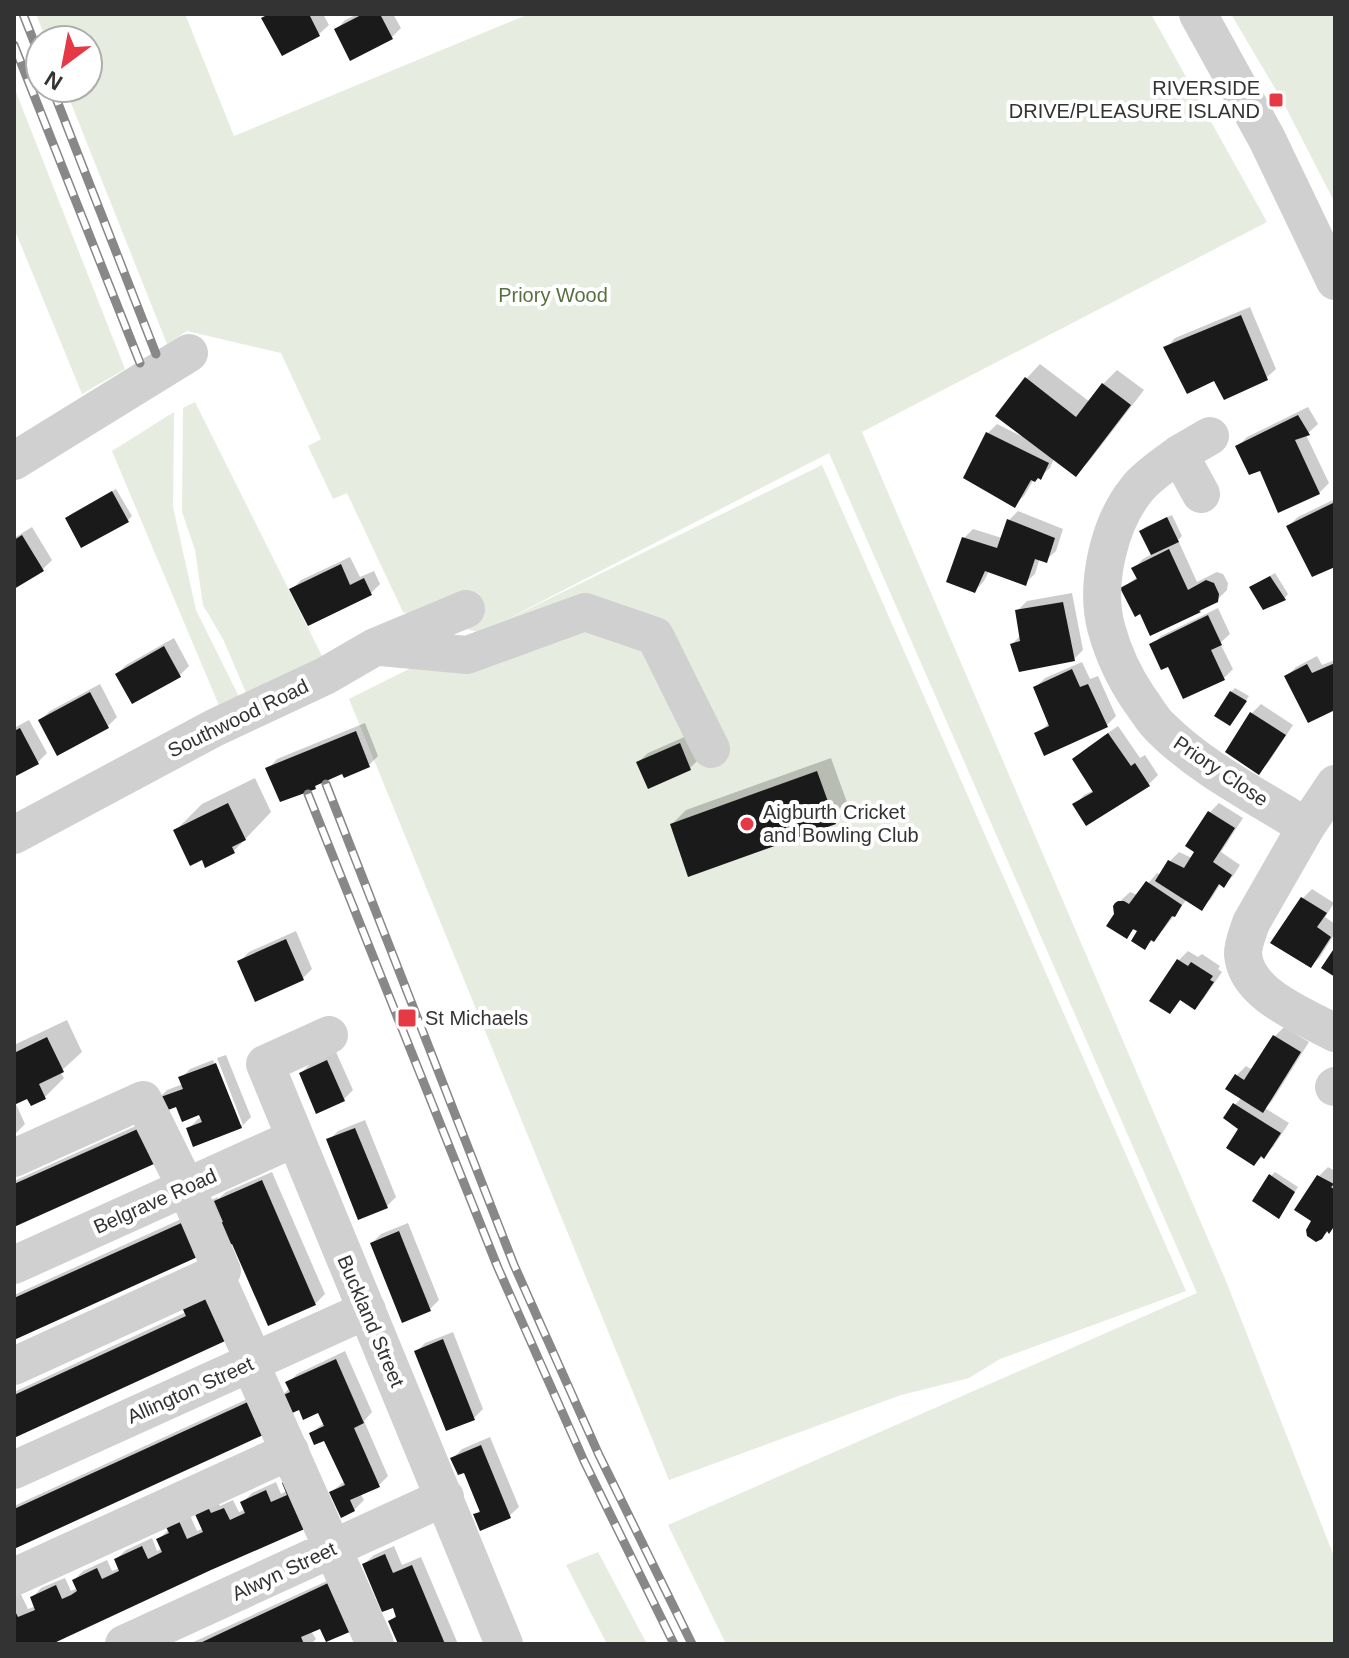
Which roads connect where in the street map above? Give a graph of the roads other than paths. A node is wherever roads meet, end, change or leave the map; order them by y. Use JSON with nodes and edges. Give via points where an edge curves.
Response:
{"nodes":[{"id":1,"x":1198,"y":14,"type":"edge"},
{"id":2,"x":1335,"y":281,"type":"edge"},
{"id":3,"x":189,"y":353,"type":"dead end"},
{"id":4,"x":14,"y":461,"type":"edge"},
{"id":5,"x":1201,"y":494,"type":"dead end"},
{"id":6,"x":466,"y":609,"type":"dead end"},
{"id":7,"x":375,"y":647,"type":"junction"},
{"id":8,"x":711,"y":749,"type":"dead end"},
{"id":9,"x":1335,"y":784,"type":"edge"},
{"id":10,"x":1306,"y":827,"type":"junction"},
{"id":11,"x":14,"y":835,"type":"edge"},
{"id":12,"x":1335,"y":1033,"type":"edge"},
{"id":13,"x":329,"y":1035,"type":"dead end"},
{"id":14,"x":295,"y":1138,"type":"junction"},
{"id":15,"x":14,"y":1158,"type":"edge"},
{"id":16,"x":186,"y":1187,"type":"junction"},
{"id":17,"x":14,"y":1265,"type":"edge"},
{"id":18,"x":215,"y":1275,"type":"junction"},
{"id":19,"x":367,"y":1310,"type":"junction"},
{"id":20,"x":252,"y":1362,"type":"junction"},
{"id":21,"x":14,"y":1366,"type":"edge"},
{"id":22,"x":290,"y":1451,"type":"junction"},
{"id":23,"x":14,"y":1470,"type":"edge"},
{"id":24,"x":445,"y":1497,"type":"junction"},
{"id":25,"x":334,"y":1548,"type":"junction"},
{"id":26,"x":14,"y":1577,"type":"edge"},
{"id":27,"x":124,"y":1644,"type":"edge"},
{"id":28,"x":375,"y":1644,"type":"edge"},
{"id":29,"x":504,"y":1644,"type":"edge"}],
"edges":[{"from":1,"to":2,"type":"street","via":[[1267,139]]},
{"from":3,"to":4,"type":"street"},
{"from":5,"to":10,"type":"street","name":"Priory Close","via":[[1194,445],[1137,488],[1111,536],[1102,595],[1105,624],[1117,660],[1157,725],[1189,754]]},
{"from":6,"to":7,"type":"street","name":"Southwood Road"},
{"from":7,"to":8,"type":"street","via":[[467,655],[585,612],[655,636]]},
{"from":7,"to":11,"type":"street","name":"Southwood Road"},
{"from":9,"to":10,"type":"street"},
{"from":10,"to":12,"type":"street","via":[[1251,923],[1243,954],[1248,970],[1269,997]]},
{"from":13,"to":14,"type":"street","name":"Buckland Street","via":[[265,1064]]},
{"from":14,"to":16,"type":"street","name":"Belgrave Road"},
{"from":14,"to":19,"type":"street","name":"Buckland Street"},
{"from":15,"to":16,"type":"street","via":[[143,1100]]},
{"from":16,"to":17,"type":"street","name":"Belgrave Road"},
{"from":16,"to":18,"type":"street","via":[[222,1271]]},
{"from":18,"to":20,"type":"street"},
{"from":18,"to":21,"type":"street"},
{"from":19,"to":20,"type":"street","name":"Allington Street"},
{"from":19,"to":24,"type":"street","name":"Buckland Street"},
{"from":20,"to":22,"type":"street"},
{"from":20,"to":23,"type":"street","name":"Allington Street"},
{"from":22,"to":25,"type":"street"},
{"from":22,"to":26,"type":"street"},
{"from":24,"to":25,"type":"street","name":"Alwyn Street"},
{"from":24,"to":29,"type":"street","name":"Buckland Street"},
{"from":25,"to":27,"type":"street","name":"Alwyn Street"},
{"from":25,"to":28,"type":"street"}]}
